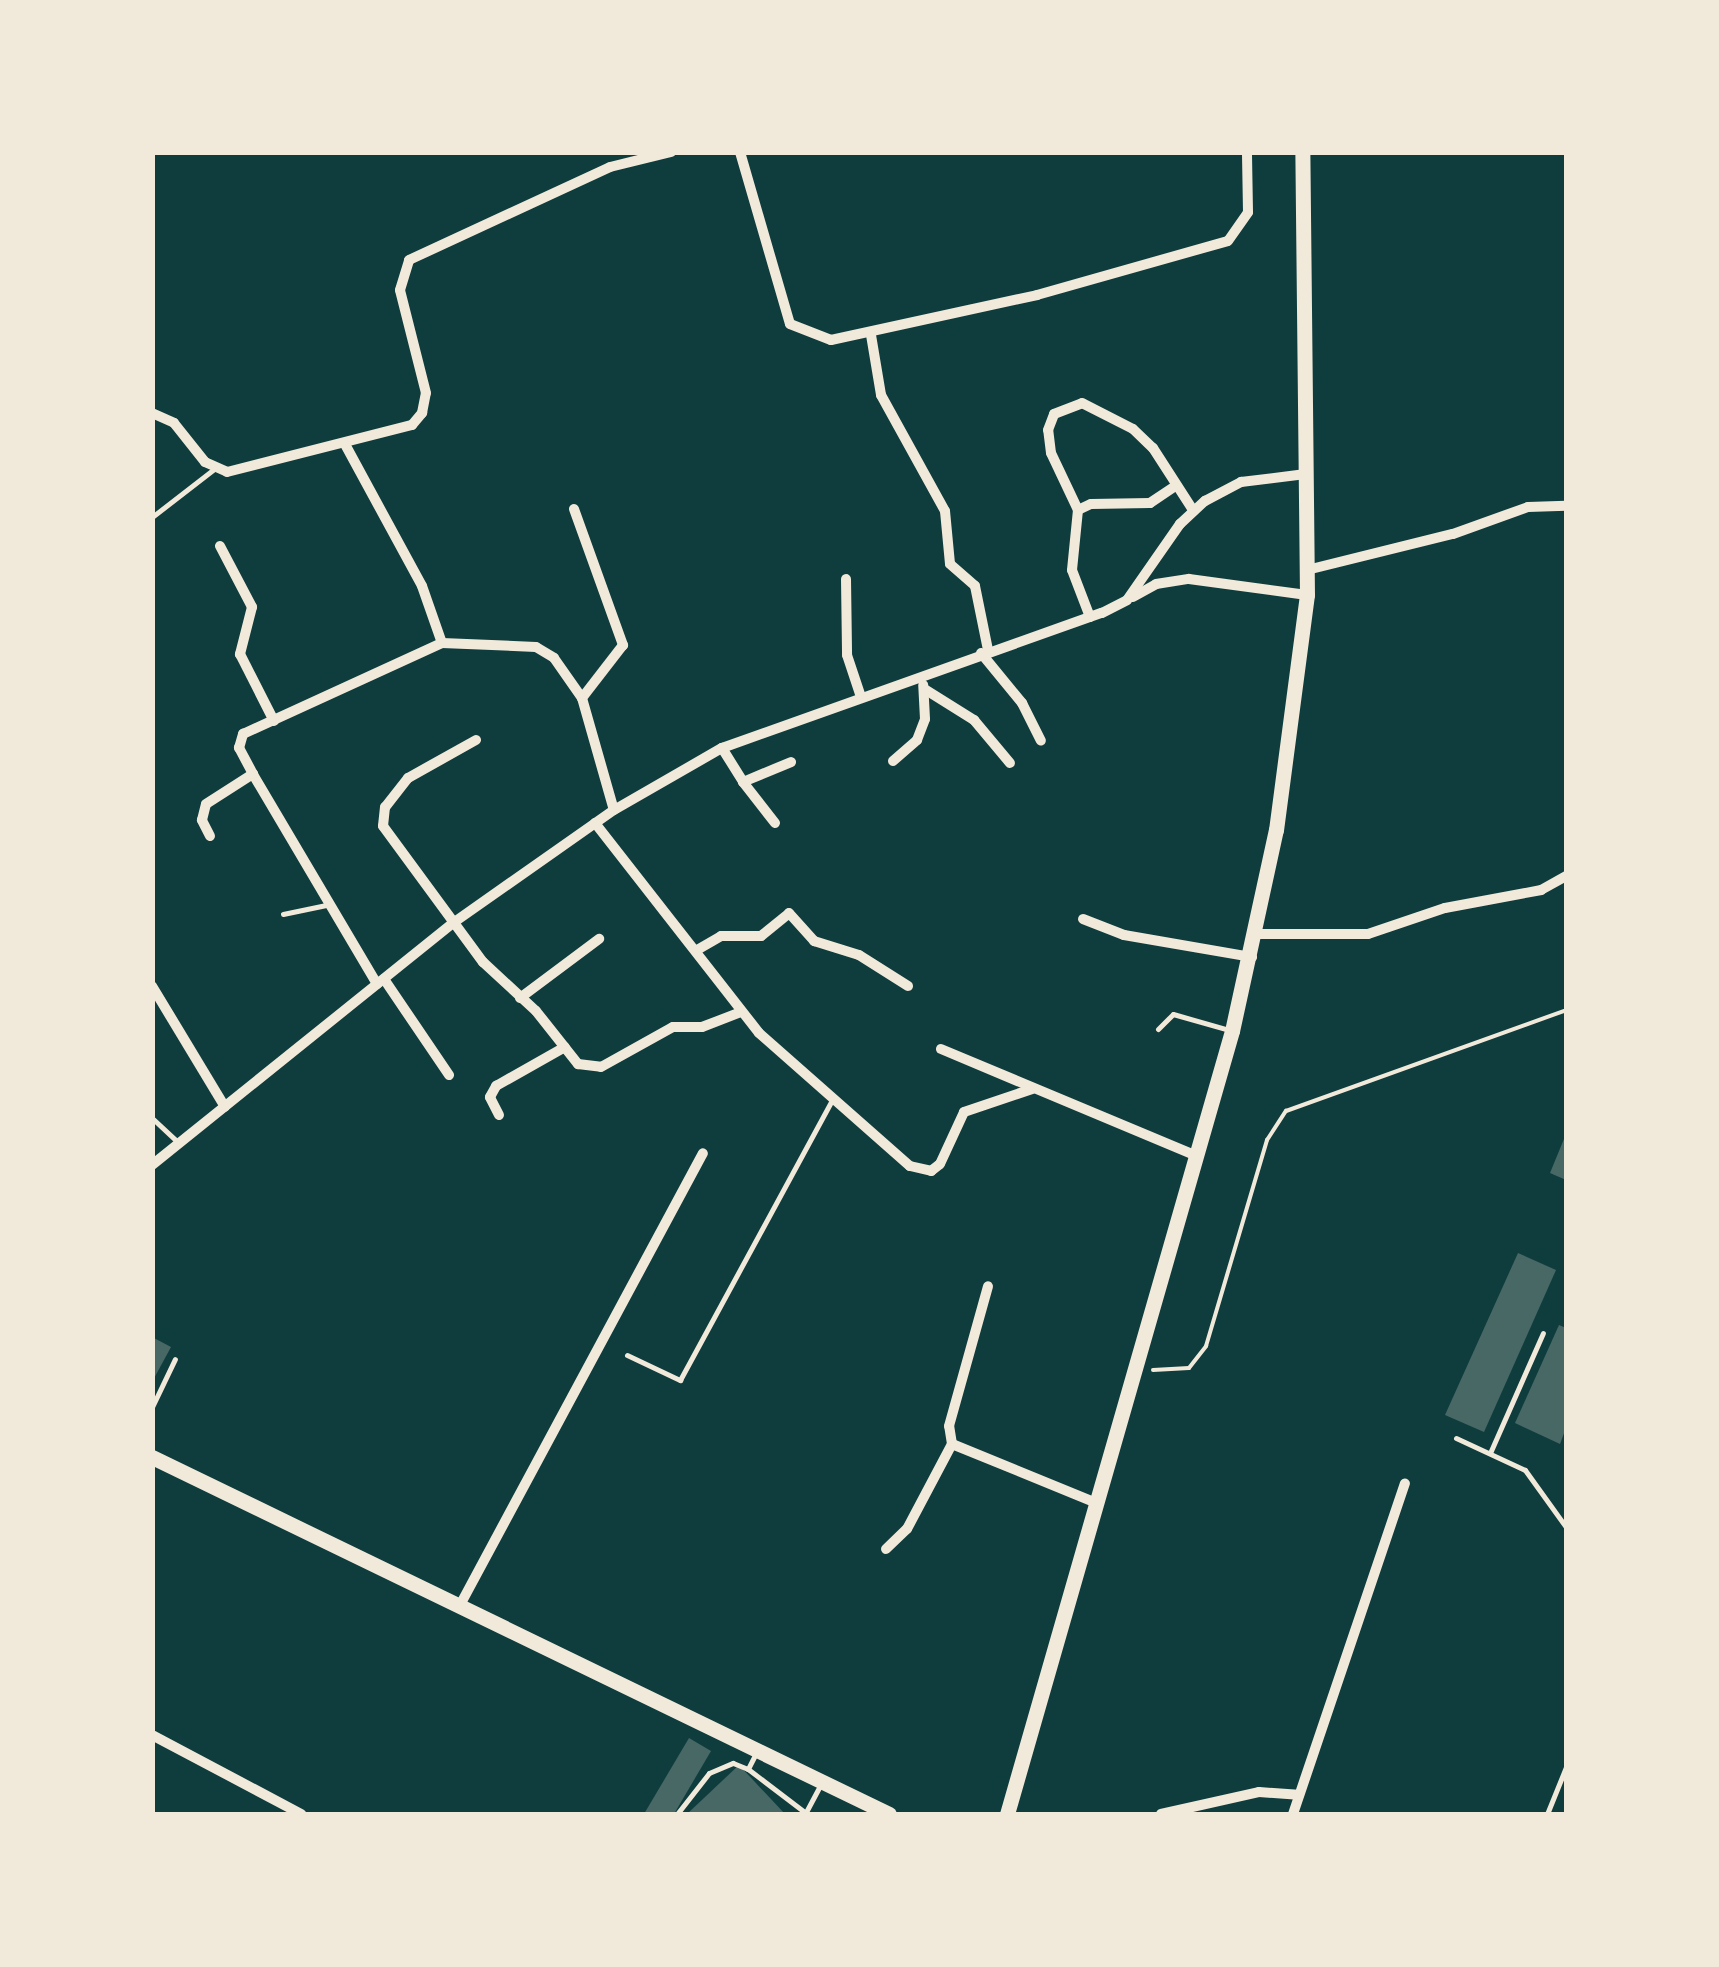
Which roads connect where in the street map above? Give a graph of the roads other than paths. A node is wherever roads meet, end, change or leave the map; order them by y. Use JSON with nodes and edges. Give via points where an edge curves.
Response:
{"nodes":[{"id":1,"x":672,"y":152,"type":"edge"},
{"id":2,"x":740,"y":152,"type":"edge"},
{"id":3,"x":1247,"y":152,"type":"edge"},
{"id":4,"x":1302,"y":152,"type":"edge"},
{"id":5,"x":871,"y":336,"type":"junction"},
{"id":6,"x":152,"y":413,"type":"edge"},
{"id":7,"x":348,"y":448,"type":"junction"},
{"id":8,"x":214,"y":470,"type":"junction"},
{"id":9,"x":1306,"y":474,"type":"junction"},
{"id":10,"x":1174,"y":487,"type":"junction"},
{"id":11,"x":1566,"y":506,"type":"edge"},
{"id":12,"x":574,"y":510,"type":"dead end"},
{"id":13,"x":1078,"y":510,"type":"junction"},
{"id":14,"x":1193,"y":510,"type":"junction"},
{"id":15,"x":152,"y":517,"type":"edge"},
{"id":16,"x":220,"y":546,"type":"dead end"},
{"id":17,"x":1307,"y":570,"type":"junction"},
{"id":18,"x":846,"y":579,"type":"dead end"},
{"id":19,"x":1307,"y":594,"type":"junction"},
{"id":20,"x":1127,"y":600,"type":"junction"},
{"id":21,"x":1090,"y":618,"type":"junction"},
{"id":22,"x":442,"y":644,"type":"junction"},
{"id":23,"x":985,"y":652,"type":"junction"},
{"id":24,"x":918,"y":676,"type":"junction"},
{"id":25,"x":926,"y":690,"type":"junction"},
{"id":26,"x":860,"y":694,"type":"junction"},
{"id":27,"x":582,"y":698,"type":"junction"},
{"id":28,"x":274,"y":721,"type":"junction"},
{"id":29,"x":476,"y":740,"type":"dead end"},
{"id":30,"x":1042,"y":741,"type":"dead end"},
{"id":31,"x":722,"y":748,"type":"junction"},
{"id":32,"x":791,"y":762,"type":"dead end"},
{"id":33,"x":893,"y":762,"type":"dead end"},
{"id":34,"x":1010,"y":763,"type":"dead end"},
{"id":35,"x":253,"y":774,"type":"junction"},
{"id":36,"x":743,"y":782,"type":"junction"},
{"id":37,"x":614,"y":810,"type":"junction"},
{"id":38,"x":775,"y":822,"type":"dead end"},
{"id":39,"x":595,"y":823,"type":"junction"},
{"id":40,"x":210,"y":836,"type":"dead end"},
{"id":41,"x":1566,"y":876,"type":"edge"},
{"id":42,"x":334,"y":902,"type":"junction"},
{"id":43,"x":284,"y":914,"type":"dead end"},
{"id":44,"x":1083,"y":919,"type":"dead end"},
{"id":45,"x":453,"y":923,"type":"junction"},
{"id":46,"x":1257,"y":934,"type":"junction"},
{"id":47,"x":599,"y":939,"type":"dead end"},
{"id":48,"x":697,"y":950,"type":"junction"},
{"id":49,"x":1252,"y":957,"type":"junction"},
{"id":50,"x":380,"y":982,"type":"junction"},
{"id":51,"x":152,"y":986,"type":"edge"},
{"id":52,"x":908,"y":986,"type":"dead end"},
{"id":53,"x":520,"y":998,"type":"junction"},
{"id":54,"x":741,"y":1012,"type":"junction"},
{"id":55,"x":1158,"y":1029,"type":"dead end"},
{"id":56,"x":1232,"y":1031,"type":"junction"},
{"id":57,"x":565,"y":1047,"type":"junction"},
{"id":58,"x":941,"y":1049,"type":"dead end"},
{"id":59,"x":449,"y":1074,"type":"dead end"},
{"id":60,"x":1032,"y":1089,"type":"junction"},
{"id":61,"x":831,"y":1102,"type":"junction"},
{"id":62,"x":225,"y":1107,"type":"junction"},
{"id":63,"x":500,"y":1114,"type":"dead end"},
{"id":64,"x":152,"y":1118,"type":"edge"},
{"id":65,"x":180,"y":1144,"type":"junction"},
{"id":66,"x":704,"y":1153,"type":"dead end"},
{"id":67,"x":1197,"y":1156,"type":"junction"},
{"id":68,"x":152,"y":1165,"type":"edge"},
{"id":69,"x":988,"y":1286,"type":"dead end"},
{"id":70,"x":1543,"y":1333,"type":"dead end"},
{"id":71,"x":627,"y":1355,"type":"dead end"},
{"id":72,"x":175,"y":1360,"type":"dead end"},
{"id":73,"x":152,"y":1407,"type":"edge"},
{"id":74,"x":1456,"y":1438,"type":"dead end"},
{"id":75,"x":952,"y":1444,"type":"junction"},
{"id":76,"x":1490,"y":1453,"type":"junction"},
{"id":77,"x":152,"y":1457,"type":"edge"},
{"id":78,"x":1405,"y":1483,"type":"dead end"},
{"id":79,"x":1094,"y":1502,"type":"junction"},
{"id":80,"x":1566,"y":1527,"type":"edge"},
{"id":81,"x":886,"y":1548,"type":"dead end"},
{"id":82,"x":459,"y":1608,"type":"junction"},
{"id":83,"x":152,"y":1735,"type":"edge"},
{"id":84,"x":757,"y":1750,"type":"junction"},
{"id":85,"x":1566,"y":1767,"type":"edge"},
{"id":86,"x":748,"y":1769,"type":"junction"},
{"id":87,"x":820,"y":1784,"type":"junction"},
{"id":88,"x":840,"y":1794,"type":"junction"},
{"id":89,"x":1298,"y":1795,"type":"junction"},
{"id":90,"x":1009,"y":1806,"type":"edge"},
{"id":91,"x":301,"y":1814,"type":"edge"},
{"id":92,"x":677,"y":1814,"type":"edge"},
{"id":93,"x":805,"y":1814,"type":"edge"},
{"id":94,"x":865,"y":1814,"type":"edge"},
{"id":95,"x":890,"y":1814,"type":"edge"},
{"id":96,"x":995,"y":1814,"type":"edge"},
{"id":97,"x":1162,"y":1814,"type":"edge"},
{"id":98,"x":1293,"y":1814,"type":"edge"},
{"id":99,"x":1547,"y":1814,"type":"edge"}],
"edges":[{"from":1,"to":7,"type":"street","via":[[610,168],[409,260],[400,290],[426,392],[422,413],[398,431]]},
{"from":2,"to":5,"type":"street","via":[[790,324],[815,338]]},
{"from":3,"to":5,"type":"street","via":[[1248,212],[1228,241]]},
{"from":4,"to":9,"type":"main road"},
{"from":5,"to":23,"type":"street","via":[[881,395],[945,510],[950,564],[975,586]]},
{"from":6,"to":8,"type":"street","via":[[174,423]]},
{"from":7,"to":8,"type":"street","via":[[246,470]]},
{"from":7,"to":22,"type":"street","via":[[422,586]]},
{"from":8,"to":15,"type":"lane"},
{"from":9,"to":14,"type":"street","via":[[1241,482]]},
{"from":9,"to":17,"type":"main road"},
{"from":10,"to":13,"type":"street","via":[[1150,503]]},
{"from":10,"to":13,"type":"street","via":[[1153,448],[1133,429],[1082,403],[1064,406],[1048,430],[1050,453]]},
{"from":10,"to":14,"type":"street"},
{"from":11,"to":17,"type":"street","via":[[1528,507],[1453,534]]},
{"from":12,"to":27,"type":"street","via":[[623,645]]},
{"from":13,"to":21,"type":"street","via":[[1072,570]]},
{"from":14,"to":20,"type":"street"},
{"from":16,"to":28,"type":"street","via":[[252,607],[254,616],[238,643]]},
{"from":17,"to":19,"type":"main road"},
{"from":18,"to":26,"type":"street","via":[[847,656]]},
{"from":19,"to":20,"type":"street","via":[[1189,579],[1156,584]]},
{"from":19,"to":46,"type":"main road","via":[[1296,704]]},
{"from":20,"to":21,"type":"street"},
{"from":21,"to":23,"type":"street"},
{"from":22,"to":27,"type":"street","via":[[546,651]]},
{"from":22,"to":28,"type":"street"},
{"from":23,"to":24,"type":"street"},
{"from":23,"to":30,"type":"street"},
{"from":24,"to":25,"type":"street"},
{"from":24,"to":26,"type":"street"},
{"from":25,"to":33,"type":"street","via":[[917,740]]},
{"from":25,"to":34,"type":"street","via":[[974,720]]},
{"from":26,"to":31,"type":"street"},
{"from":27,"to":37,"type":"street"},
{"from":28,"to":35,"type":"street","via":[[240,737]]},
{"from":29,"to":45,"type":"street","via":[[408,778],[381,816]]},
{"from":31,"to":36,"type":"street"},
{"from":31,"to":37,"type":"street"},
{"from":32,"to":36,"type":"street"},
{"from":35,"to":40,"type":"street","via":[[206,804],[202,820]]},
{"from":35,"to":42,"type":"street"},
{"from":36,"to":38,"type":"street"},
{"from":37,"to":39,"type":"street"},
{"from":39,"to":45,"type":"street"},
{"from":39,"to":48,"type":"street"},
{"from":41,"to":46,"type":"street","via":[[1541,890],[1445,908],[1368,934]]},
{"from":42,"to":43,"type":"lane"},
{"from":42,"to":50,"type":"street"},
{"from":44,"to":49,"type":"street","via":[[1124,935]]},
{"from":45,"to":50,"type":"street"},
{"from":45,"to":53,"type":"street"},
{"from":46,"to":49,"type":"main road"},
{"from":47,"to":53,"type":"street"},
{"from":48,"to":52,"type":"street","via":[[721,936],[761,936],[789,913],[814,941],[859,955]]},
{"from":48,"to":54,"type":"street"},
{"from":49,"to":56,"type":"main road"},
{"from":50,"to":59,"type":"street"},
{"from":50,"to":62,"type":"street"},
{"from":51,"to":62,"type":"street"},
{"from":53,"to":57,"type":"street"},
{"from":54,"to":57,"type":"street","via":[[702,1027],[673,1027],[600,1067],[584,1068]]},
{"from":54,"to":61,"type":"street"},
{"from":55,"to":56,"type":"lane","via":[[1172,1014]]},
{"from":56,"to":67,"type":"main road"},
{"from":57,"to":63,"type":"street","via":[[496,1086],[490,1097]]},
{"from":58,"to":60,"type":"street"},
{"from":60,"to":61,"type":"street","via":[[964,1112],[931,1171],[910,1166]]},
{"from":60,"to":67,"type":"street"},
{"from":61,"to":71,"type":"lane","via":[[680,1380]]},
{"from":62,"to":65,"type":"street"},
{"from":64,"to":65,"type":"lane"},
{"from":65,"to":68,"type":"street"},
{"from":66,"to":82,"type":"street"},
{"from":67,"to":79,"type":"main road"},
{"from":69,"to":75,"type":"street","via":[[948,1426]]},
{"from":70,"to":76,"type":"lane"},
{"from":72,"to":73,"type":"lane"},
{"from":74,"to":76,"type":"lane"},
{"from":75,"to":79,"type":"street"},
{"from":75,"to":81,"type":"street","via":[[908,1529]]},
{"from":76,"to":80,"type":"lane","via":[[1525,1470]]},
{"from":77,"to":82,"type":"main road"},
{"from":78,"to":89,"type":"street"},
{"from":79,"to":90,"type":"main road"},
{"from":82,"to":84,"type":"main road"},
{"from":83,"to":91,"type":"street"},
{"from":84,"to":86,"type":"lane"},
{"from":84,"to":87,"type":"main road"},
{"from":85,"to":99,"type":"lane"},
{"from":86,"to":92,"type":"lane","via":[[733,1763],[709,1774]]},
{"from":86,"to":93,"type":"lane"},
{"from":87,"to":88,"type":"main road"},
{"from":87,"to":93,"type":"lane"},
{"from":88,"to":94,"type":"main road"},
{"from":88,"to":95,"type":"main road"},
{"from":89,"to":97,"type":"street","via":[[1259,1792]]},
{"from":89,"to":98,"type":"street"},
{"from":90,"to":96,"type":"main road"}]}
